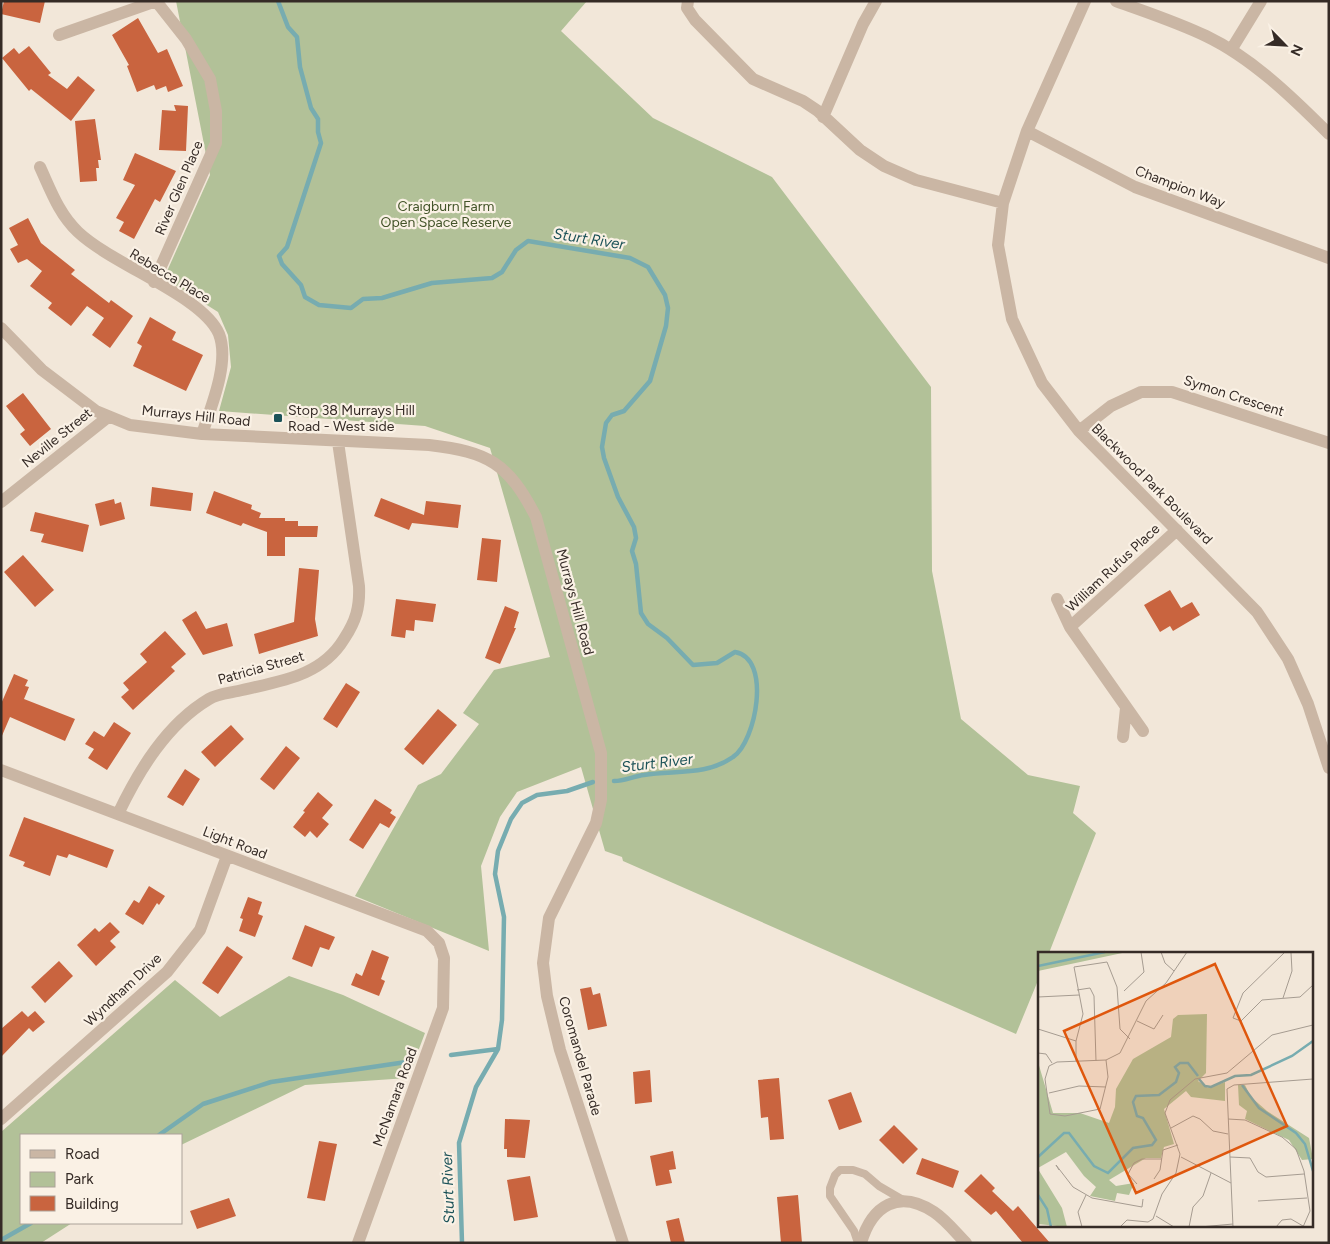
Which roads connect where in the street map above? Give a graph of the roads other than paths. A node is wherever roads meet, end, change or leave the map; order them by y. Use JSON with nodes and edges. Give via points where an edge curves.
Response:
{"nodes":[{"id":1,"x":156,"y":1,"type":"edge"},
{"id":2,"x":688,"y":1,"type":"edge"},
{"id":3,"x":876,"y":1,"type":"edge"},
{"id":4,"x":1085,"y":1,"type":"edge"},
{"id":5,"x":1116,"y":1,"type":"edge"},
{"id":6,"x":1262,"y":1,"type":"edge"},
{"id":7,"x":60,"y":36,"type":"dead end"},
{"id":8,"x":1231,"y":50,"type":"junction"},
{"id":9,"x":823,"y":117,"type":"junction"},
{"id":10,"x":1027,"y":131,"type":"junction"},
{"id":11,"x":1329,"y":134,"type":"edge"},
{"id":12,"x":40,"y":167,"type":"dead end"},
{"id":13,"x":1003,"y":203,"type":"junction"},
{"id":14,"x":1329,"y":258,"type":"edge"},
{"id":15,"x":154,"y":282,"type":"junction"},
{"id":16,"x":1,"y":328,"type":"edge"},
{"id":17,"x":108,"y":416,"type":"junction"},
{"id":18,"x":1079,"y":431,"type":"junction"},
{"id":19,"x":202,"y":434,"type":"junction"},
{"id":20,"x":338,"y":442,"type":"junction"},
{"id":21,"x":1329,"y":443,"type":"edge"},
{"id":22,"x":1,"y":502,"type":"edge"},
{"id":23,"x":1177,"y":530,"type":"junction"},
{"id":24,"x":1056,"y":599,"type":"dead end"},
{"id":25,"x":1070,"y":628,"type":"junction"},
{"id":26,"x":1126,"y":708,"type":"junction"},
{"id":27,"x":1143,"y":731,"type":"dead end"},
{"id":28,"x":1123,"y":737,"type":"dead end"},
{"id":29,"x":1329,"y":768,"type":"edge"},
{"id":30,"x":1,"y":770,"type":"edge"},
{"id":31,"x":601,"y":793,"type":"joint"},
{"id":32,"x":118,"y":814,"type":"junction"},
{"id":33,"x":227,"y":856,"type":"junction"},
{"id":34,"x":444,"y":958,"type":"joint"},
{"id":35,"x":1,"y":1119,"type":"edge"},
{"id":36,"x":903,"y":1200,"type":"junction"},
{"id":37,"x":358,"y":1243,"type":"edge"},
{"id":38,"x":623,"y":1243,"type":"edge"},
{"id":39,"x":859,"y":1243,"type":"edge"},
{"id":40,"x":966,"y":1243,"type":"edge"}],
"edges":[{"from":1,"to":7,"type":"street"},
{"from":1,"to":15,"type":"street","name":"River Glen Place","via":[[186,39],[210,79],[216,111],[216,143]]},
{"from":2,"to":9,"type":"street","via":[[687,8],[695,20],[754,79],[803,101]]},
{"from":3,"to":9,"type":"street"},
{"from":4,"to":10,"type":"street","name":"Blackwood Park Boulevard"},
{"from":5,"to":8,"type":"street","via":[[1188,28]]},
{"from":6,"to":8,"type":"street"},
{"from":8,"to":11,"type":"street"},
{"from":9,"to":13,"type":"street","via":[[860,150],[900,174]]},
{"from":10,"to":13,"type":"street","name":"Blackwood Park Boulevard"},
{"from":10,"to":14,"type":"street","name":"Champion Way","via":[[1135,187]]},
{"from":12,"to":15,"type":"street","name":"Rebecca Place","via":[[61,213],[79,233],[111,258]]},
{"from":13,"to":18,"type":"street","name":"Blackwood Park Boulevard","via":[[998,245],[1012,320],[1042,383]]},
{"from":15,"to":19,"type":"street","name":"Rebecca Place","via":[[209,317],[219,335],[220,376]]},
{"from":16,"to":17,"type":"street","name":"Murrays Hill Road","via":[[42,370],[96,411]]},
{"from":17,"to":19,"type":"street","name":"Murrays Hill Road","via":[[130,425]]},
{"from":17,"to":22,"type":"street","name":"Neville Street"},
{"from":18,"to":21,"type":"street","name":"Symon Crescent","via":[[1111,406],[1142,392],[1172,392]]},
{"from":18,"to":23,"type":"street","name":"Blackwood Park Boulevard"},
{"from":19,"to":20,"type":"street","name":"Murrays Hill Road"},
{"from":20,"to":31,"type":"street","name":"Murrays Hill Road","via":[[460,448],[487,458],[520,488],[536,517],[601,757]]},
{"from":20,"to":32,"type":"street","name":"Patricia Street","via":[[359,586],[360,603],[354,624],[329,660],[311,670],[211,698],[186,716],[163,738]]},
{"from":23,"to":25,"type":"street","name":"William Rufus Place"},
{"from":23,"to":29,"type":"street","name":"Blackwood Park Boulevard","via":[[1257,612],[1288,659],[1308,704]]},
{"from":24,"to":25,"type":"street","name":"William Rufus Place"},
{"from":25,"to":26,"type":"street","name":"William Rufus Place"},
{"from":26,"to":27,"type":"street","name":"William Rufus Place"},
{"from":26,"to":28,"type":"street"},
{"from":30,"to":32,"type":"street","name":"Light Road"},
{"from":31,"to":38,"type":"street","name":"Coromandel Parade","via":[[596,823],[549,918],[543,964],[560,1050]]},
{"from":32,"to":33,"type":"street","name":"Light Road"},
{"from":33,"to":34,"type":"street","name":"Light Road","via":[[427,931],[439,943]]},
{"from":33,"to":35,"type":"street","name":"Wyndham Drive","via":[[200,930],[167,972]]},
{"from":34,"to":37,"type":"street","name":"McNamara Road","via":[[443,1008]]},
{"from":36,"to":39,"type":"street","via":[[874,1212]]},
{"from":36,"to":39,"type":"lane","via":[[865,1174],[840,1170],[835,1175],[830,1196]]},
{"from":36,"to":40,"type":"street","via":[[934,1212]]}]}
